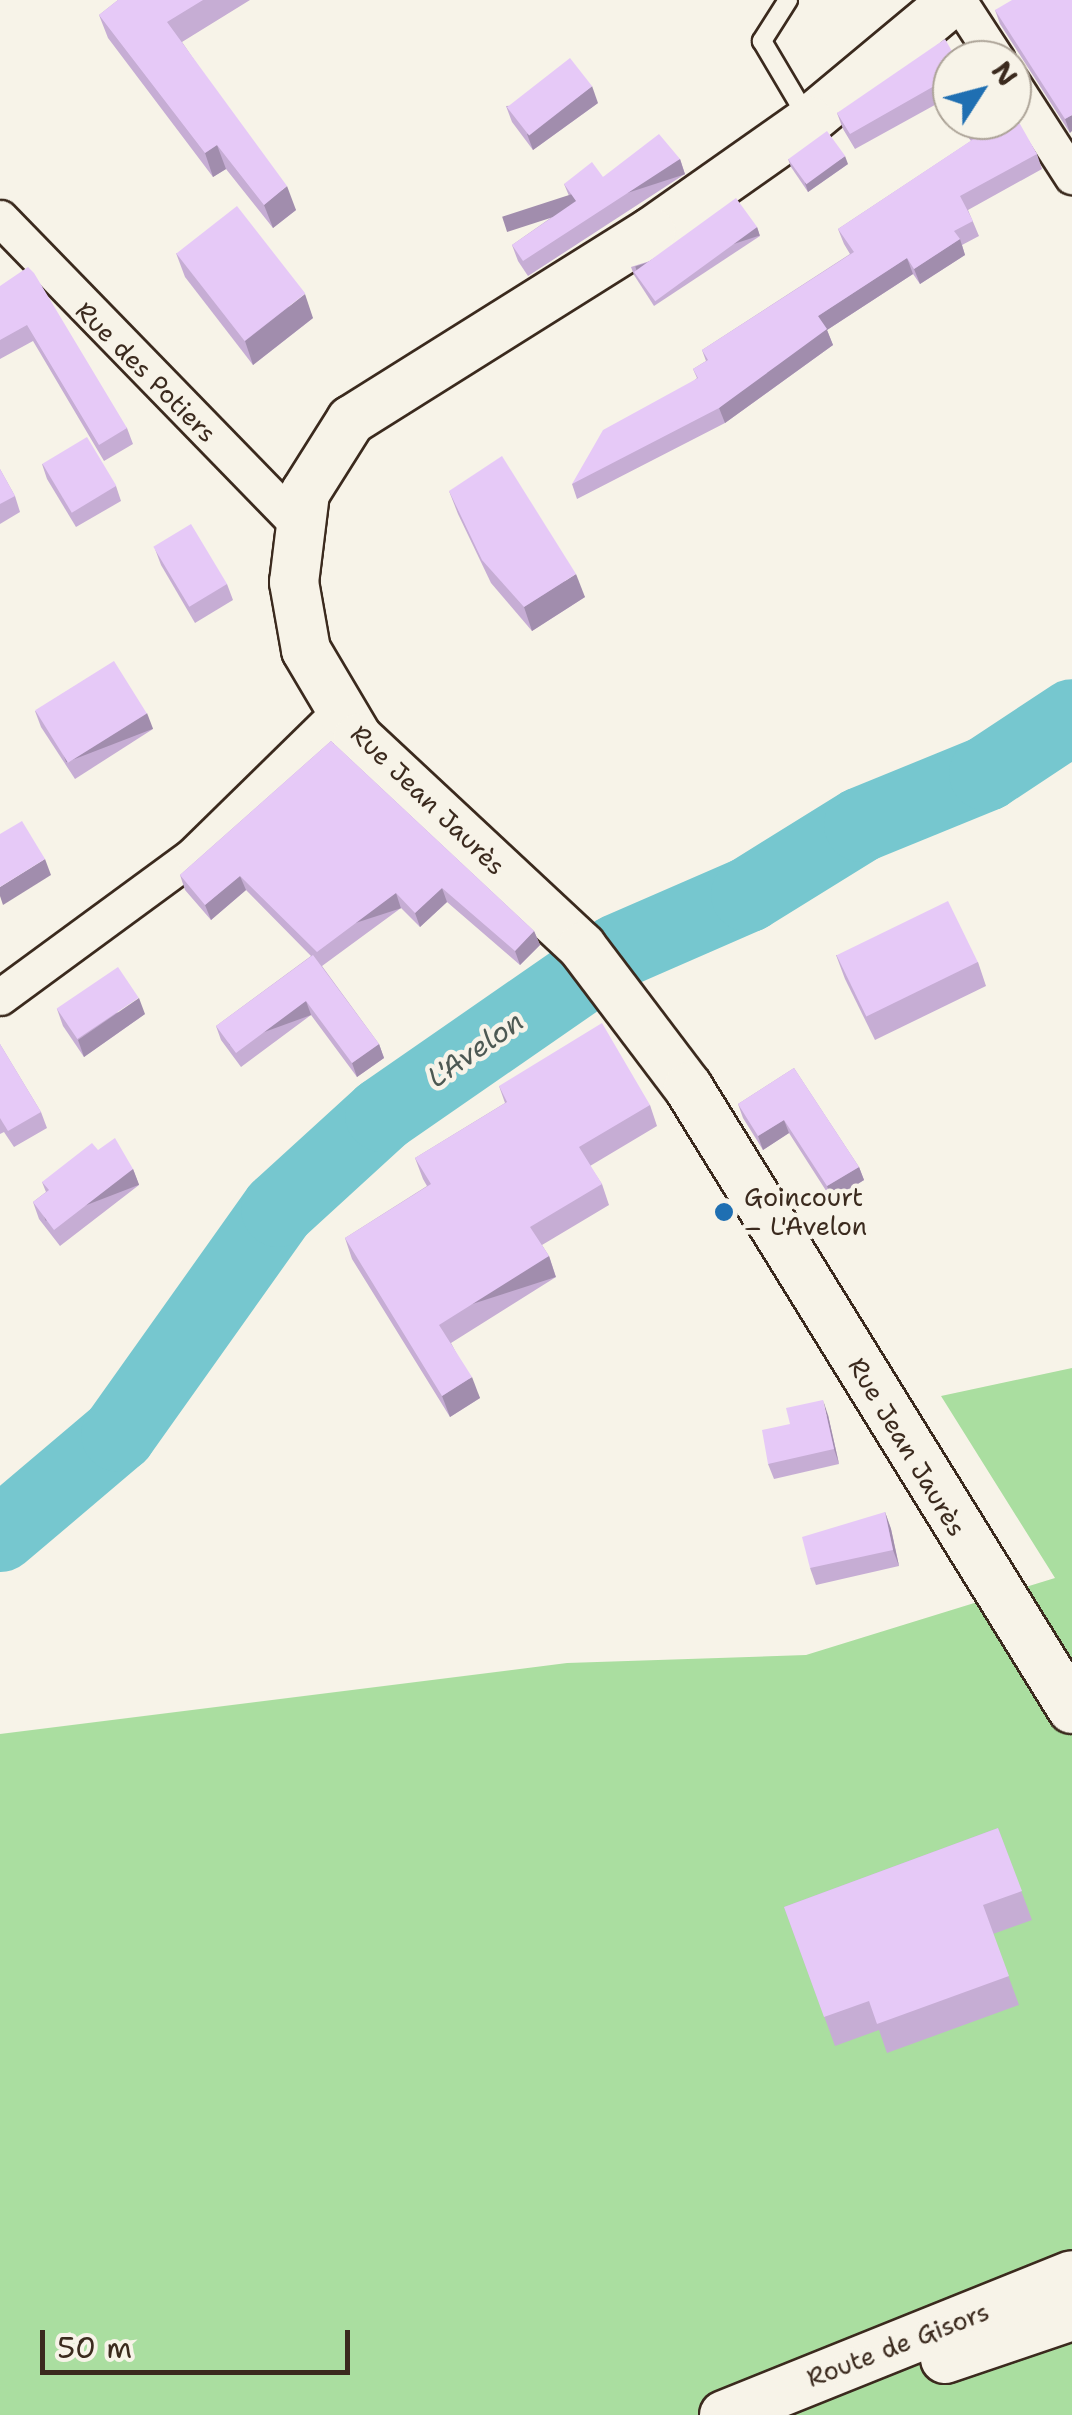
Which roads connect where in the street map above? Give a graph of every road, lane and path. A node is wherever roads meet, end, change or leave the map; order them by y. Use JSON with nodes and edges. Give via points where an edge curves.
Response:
{"nodes":[{"id":1,"x":788,"y":0,"type":"edge"},
{"id":2,"x":956,"y":0,"type":"edge"},
{"id":3,"x":983,"y":40,"type":"edge"},
{"id":4,"x":1032,"y":114,"type":"edge"},
{"id":5,"x":809,"y":121,"type":"junction"},
{"id":6,"x":1072,"y":176,"type":"edge"},
{"id":7,"x":0,"y":218,"type":"edge"},
{"id":8,"x":296,"y":522,"type":"junction"},
{"id":9,"x":338,"y":712,"type":"junction"},
{"id":10,"x":0,"y":997,"type":"edge"},
{"id":11,"x":1072,"y":1709,"type":"edge"},
{"id":12,"x":1072,"y":2275,"type":"edge"},
{"id":13,"x":1072,"y":2316,"type":"edge"},
{"id":14,"x":724,"y":2415,"type":"edge"},
{"id":15,"x":781,"y":2415,"type":"edge"}],
"edges":[{"from":1,"to":5,"type":"lane","via":[[762,40]]},
{"from":2,"to":3,"type":"street"},
{"from":2,"to":5,"type":"street","name":"Rue Jean Jaurès"},
{"from":4,"to":6,"type":"street"},
{"from":5,"to":8,"type":"street","name":"Rue Jean Jaurès","via":[[558,294],[351,420],[321,456]]},
{"from":7,"to":8,"type":"street","name":"Rue des Potiers"},
{"from":8,"to":9,"type":"street","name":"Rue Jean Jaurès","via":[[298,619]]},
{"from":9,"to":10,"type":"street","via":[[193,855]]},
{"from":9,"to":11,"type":"street","name":"Rue Jean Jaurès","via":[[382,764],[614,983],[723,1142]]},
{"from":12,"to":14,"type":"street","name":"Route de Gisors"},
{"from":13,"to":15,"type":"street","name":"Route de Gisors"}]}
